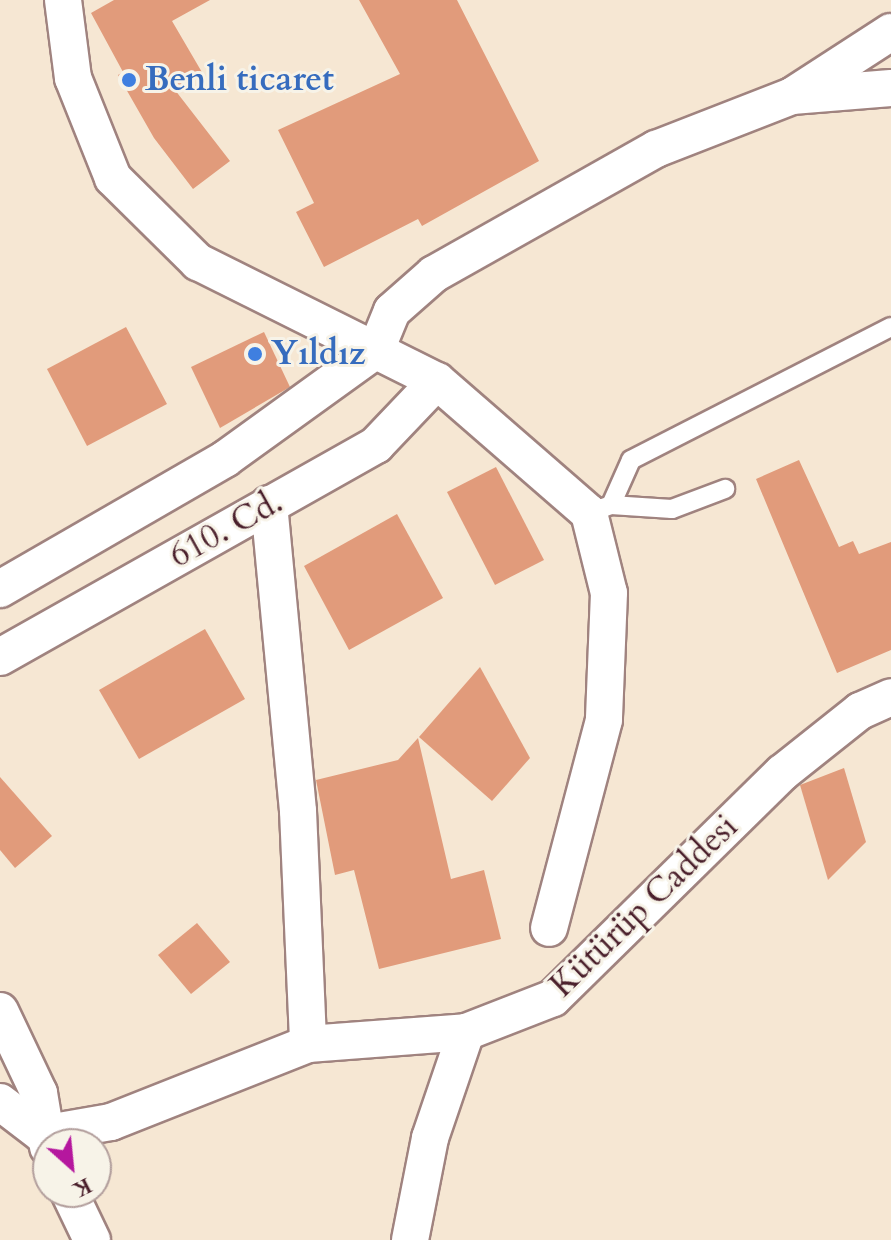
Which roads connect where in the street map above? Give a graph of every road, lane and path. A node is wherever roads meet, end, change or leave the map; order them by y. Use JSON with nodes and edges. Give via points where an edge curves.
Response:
{"nodes":[{"id":1,"x":63,"y":0,"type":"edge"},
{"id":2,"x":891,"y":32,"type":"edge"},
{"id":3,"x":891,"y":88,"type":"edge"},
{"id":4,"x":792,"y":96,"type":"junction"},
{"id":5,"x":891,"y":327,"type":"edge"},
{"id":6,"x":376,"y":350,"type":"junction"},
{"id":7,"x":437,"y":381,"type":"junction"},
{"id":8,"x":725,"y":489,"type":"dead end"},
{"id":9,"x":269,"y":504,"type":"junction"},
{"id":10,"x":600,"y":509,"type":"junction"},
{"id":11,"x":0,"y":589,"type":"edge"},
{"id":12,"x":0,"y":657,"type":"edge"},
{"id":13,"x":891,"y":697,"type":"edge"},
{"id":14,"x":549,"y":928,"type":"dead end"},
{"id":15,"x":0,"y":1011,"type":"edge"},
{"id":16,"x":466,"y":1032,"type":"junction"},
{"id":17,"x":308,"y":1044,"type":"junction"},
{"id":18,"x":0,"y":1102,"type":"edge"},
{"id":19,"x":43,"y":1128,"type":"edge"},
{"id":20,"x":90,"y":1128,"type":"edge"},
{"id":21,"x":32,"y":1130,"type":"edge"},
{"id":22,"x":77,"y":1208,"type":"edge"},
{"id":23,"x":92,"y":1240,"type":"edge"},
{"id":24,"x":410,"y":1240,"type":"edge"}],
"edges":[{"from":1,"to":6,"type":"street","via":[[73,78],[113,178],[198,262]]},
{"from":2,"to":4,"type":"street"},
{"from":3,"to":4,"type":"street"},
{"from":4,"to":6,"type":"street","via":[[656,149],[434,274],[392,311]]},
{"from":5,"to":10,"type":"lane","via":[[631,460]]},
{"from":6,"to":7,"type":"street"},
{"from":6,"to":11,"type":"street","name":"610. Cd.","via":[[225,459]]},
{"from":7,"to":9,"type":"street","name":"610. Cd.","via":[[376,445]]},
{"from":7,"to":10,"type":"street"},
{"from":8,"to":10,"type":"lane","via":[[672,509]]},
{"from":9,"to":12,"type":"street","name":"610. Cd."},
{"from":9,"to":17,"type":"street","via":[[298,811]]},
{"from":10,"to":14,"type":"street","name":"Kütürüp Caddesi","via":[[609,593],[604,720]]},
{"from":13,"to":16,"type":"street","name":"Kütürüp Caddesi","via":[[860,711],[782,773],[553,998]]},
{"from":15,"to":19,"type":"street","via":[[39,1093]]},
{"from":16,"to":17,"type":"street","name":"Kütürüp Caddesi"},
{"from":16,"to":24,"type":"street","via":[[430,1138]]},
{"from":17,"to":20,"type":"street","name":"Kütürüp Caddesi"},
{"from":18,"to":21,"type":"street"},
{"from":22,"to":23,"type":"street"}]}
